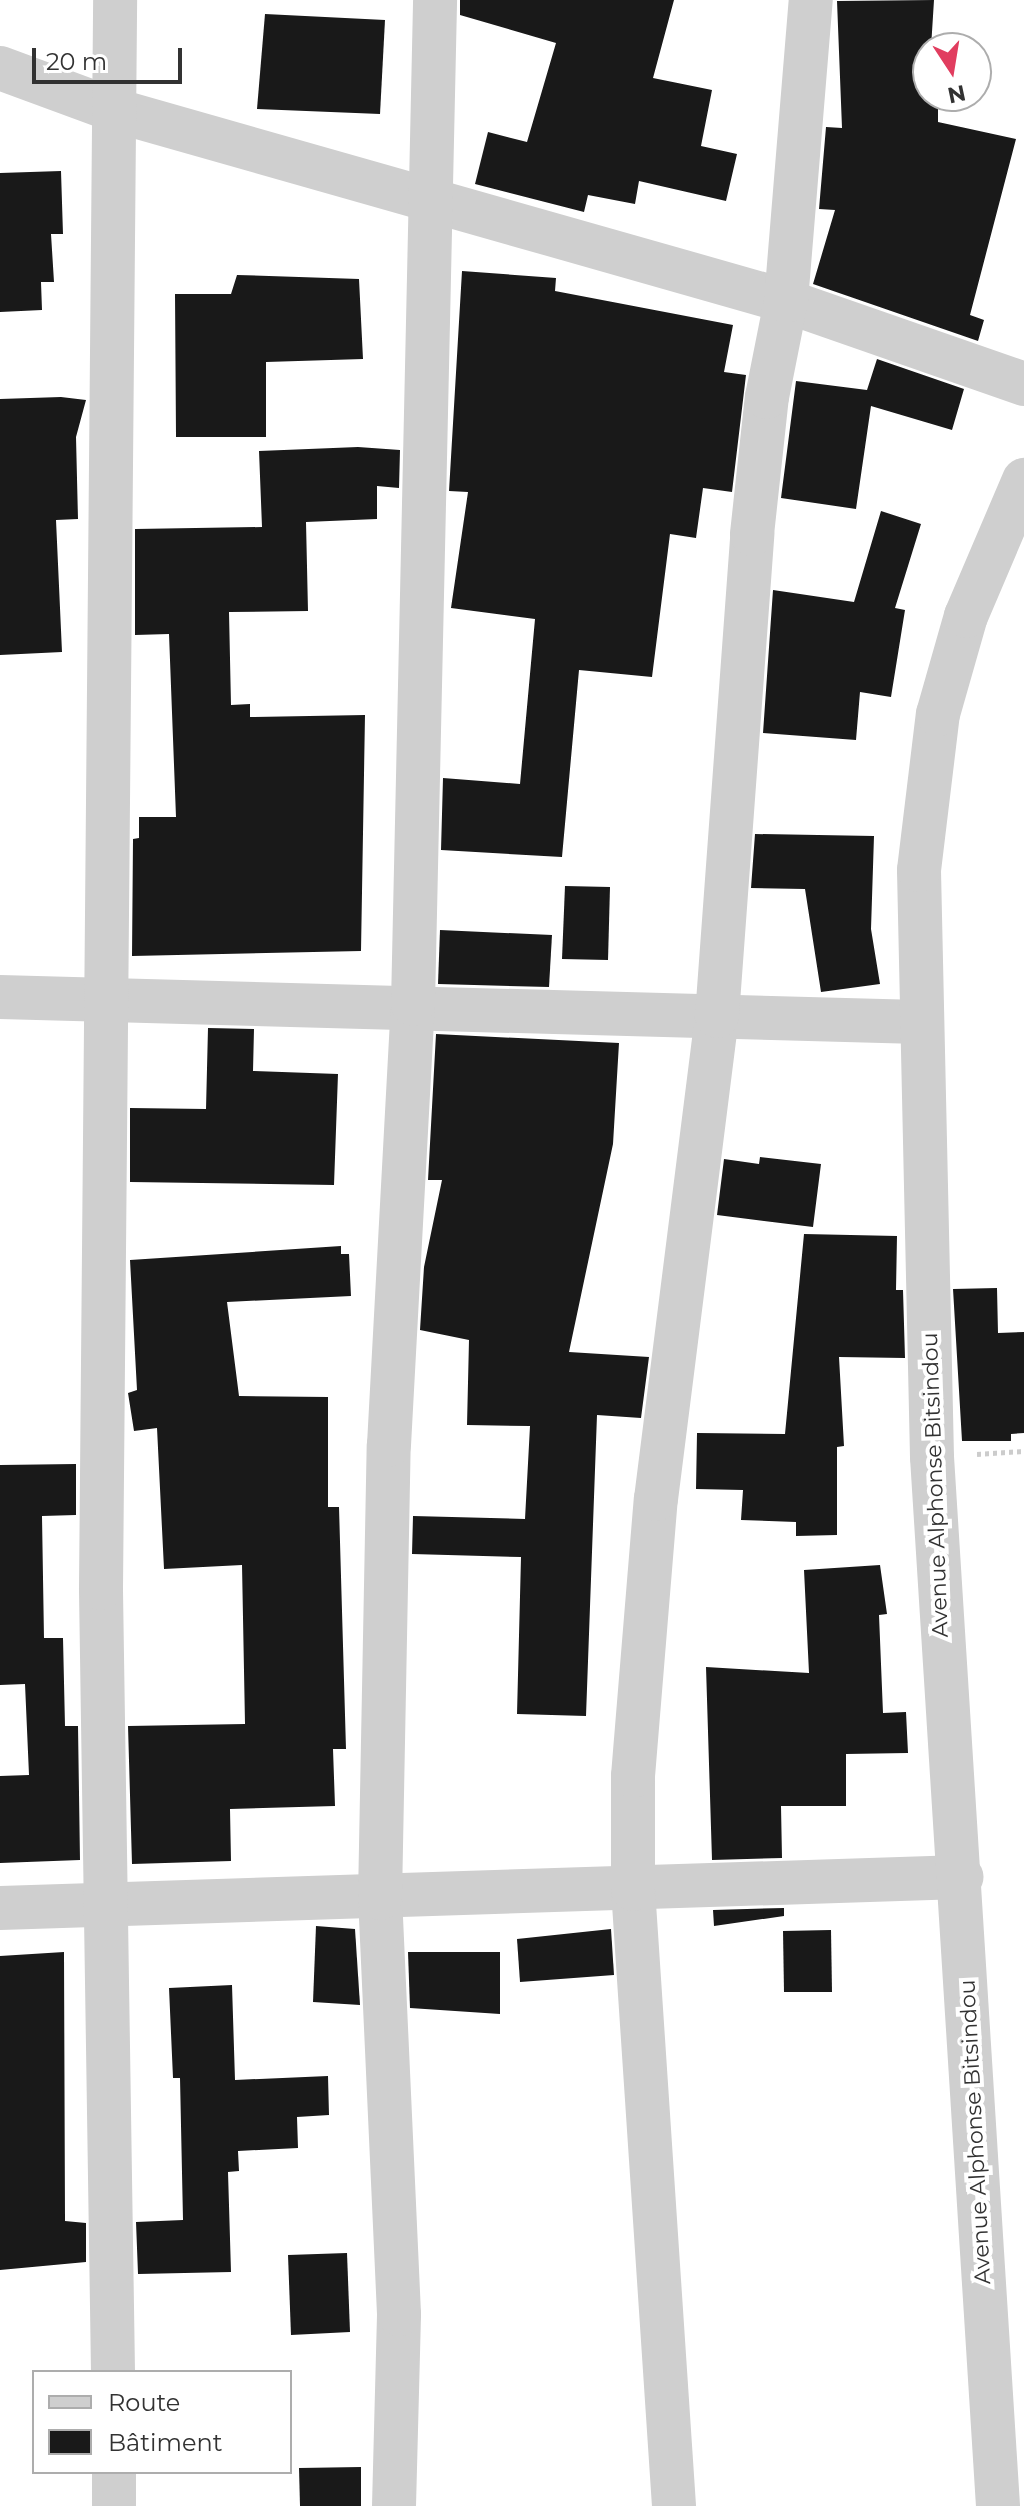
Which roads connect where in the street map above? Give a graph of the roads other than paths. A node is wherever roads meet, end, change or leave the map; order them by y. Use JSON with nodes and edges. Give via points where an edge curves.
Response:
{"nodes":[{"id":1,"x":115,"y":0,"type":"edge"},
{"id":2,"x":435,"y":0,"type":"edge"},
{"id":3,"x":811,"y":0,"type":"edge"},
{"id":4,"x":0,"y":68,"type":"edge"},
{"id":5,"x":114,"y":110,"type":"junction"},
{"id":6,"x":428,"y":201,"type":"junction"},
{"id":7,"x":786,"y":301,"type":"junction"},
{"id":8,"x":1024,"y":384,"type":"edge"},
{"id":9,"x":1024,"y":480,"type":"edge"},
{"id":10,"x":0,"y":997,"type":"edge"},
{"id":11,"x":106,"y":999,"type":"junction"},
{"id":12,"x":413,"y":1004,"type":"junction"},
{"id":13,"x":717,"y":1016,"type":"junction"},
{"id":14,"x":920,"y":1022,"type":"junction"},
{"id":15,"x":962,"y":1877,"type":"junction"},
{"id":16,"x":633,"y":1889,"type":"junction"},
{"id":17,"x":380,"y":1898,"type":"junction"},
{"id":18,"x":110,"y":1903,"type":"junction"},
{"id":19,"x":0,"y":1908,"type":"edge"},
{"id":20,"x":113,"y":2370,"type":"edge"},
{"id":21,"x":114,"y":2474,"type":"edge"},
{"id":22,"x":114,"y":2506,"type":"edge"},
{"id":23,"x":394,"y":2506,"type":"edge"},
{"id":24,"x":674,"y":2506,"type":"edge"},
{"id":25,"x":998,"y":2506,"type":"edge"}],
"edges":[{"from":1,"to":5,"type":"street"},
{"from":2,"to":6,"type":"street"},
{"from":3,"to":7,"type":"street"},
{"from":4,"to":5,"type":"street"},
{"from":5,"to":6,"type":"street"},
{"from":5,"to":11,"type":"street"},
{"from":6,"to":7,"type":"street"},
{"from":6,"to":12,"type":"street"},
{"from":7,"to":8,"type":"street"},
{"from":7,"to":13,"type":"street","via":[[752,534]]},
{"from":9,"to":14,"type":"street","name":"Avenue Alphonse Bitsindou","via":[[966,616],[938,714],[919,870]]},
{"from":10,"to":11,"type":"street"},
{"from":11,"to":12,"type":"street"},
{"from":11,"to":18,"type":"street","via":[[101,1588]]},
{"from":12,"to":13,"type":"street"},
{"from":12,"to":17,"type":"street","via":[[389,1445]]},
{"from":13,"to":14,"type":"street"},
{"from":13,"to":16,"type":"street","via":[[656,1499],[633,1776]]},
{"from":14,"to":15,"type":"street","name":"Avenue Alphonse Bitsindou","via":[[934,1487]]},
{"from":15,"to":16,"type":"street"},
{"from":15,"to":25,"type":"street","name":"Avenue Alphonse Bitsindou"},
{"from":16,"to":17,"type":"street"},
{"from":16,"to":24,"type":"street"},
{"from":17,"to":18,"type":"street"},
{"from":17,"to":23,"type":"street","via":[[399,2314]]},
{"from":18,"to":19,"type":"street"},
{"from":18,"to":20,"type":"street"},
{"from":21,"to":22,"type":"street"}]}
